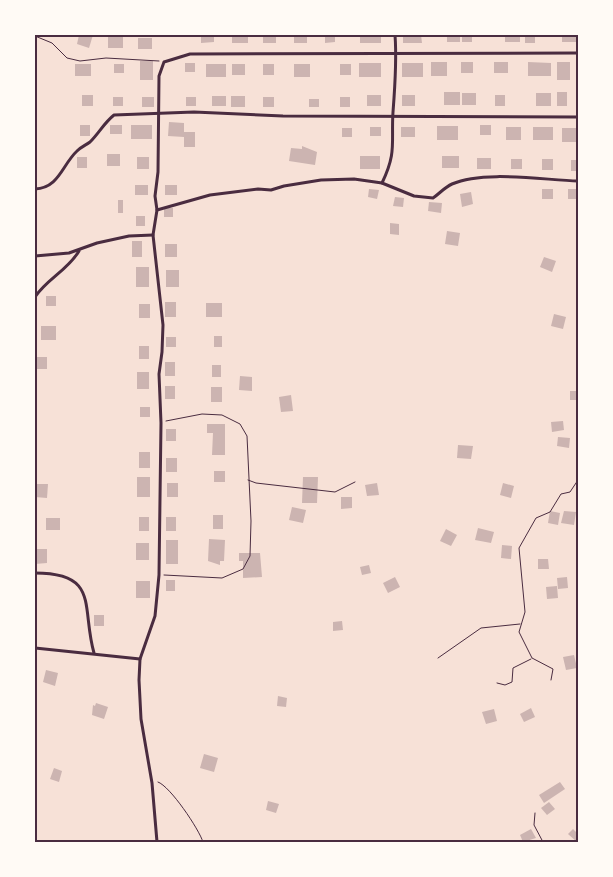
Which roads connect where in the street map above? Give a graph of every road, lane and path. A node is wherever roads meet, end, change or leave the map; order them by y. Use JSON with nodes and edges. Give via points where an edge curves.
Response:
{"nodes":[{"id":1,"x":395,"y":35,"type":"edge"},
{"id":2,"x":35,"y":36,"type":"edge"},
{"id":3,"x":578,"y":53,"type":"edge"},
{"id":4,"x":396,"y":54,"type":"junction"},
{"id":5,"x":164,"y":62,"type":"junction"},
{"id":6,"x":160,"y":113,"type":"junction"},
{"id":7,"x":578,"y":117,"type":"edge"},
{"id":8,"x":393,"y":118,"type":"junction"},
{"id":9,"x":578,"y":181,"type":"edge"},
{"id":10,"x":382,"y":183,"type":"junction"},
{"id":11,"x":35,"y":189,"type":"edge"},
{"id":12,"x":157,"y":210,"type":"junction"},
{"id":13,"x":153,"y":235,"type":"junction"},
{"id":14,"x":80,"y":250,"type":"junction"},
{"id":15,"x":35,"y":256,"type":"edge"},
{"id":16,"x":35,"y":297,"type":"edge"},
{"id":17,"x":161,"y":423,"type":"junction"},
{"id":18,"x":248,"y":479,"type":"junction"},
{"id":19,"x":578,"y":480,"type":"edge"},
{"id":20,"x":355,"y":482,"type":"dead end"},
{"id":21,"x":35,"y":573,"type":"edge"},
{"id":22,"x":159,"y":575,"type":"junction"},
{"id":23,"x":521,"y":624,"type":"junction"},
{"id":24,"x":35,"y":648,"type":"edge"},
{"id":25,"x":94,"y":653,"type":"junction"},
{"id":26,"x":438,"y":658,"type":"dead end"},
{"id":27,"x":532,"y":658,"type":"junction"},
{"id":28,"x":140,"y":659,"type":"junction"},
{"id":29,"x":551,"y":680,"type":"dead end"},
{"id":30,"x":497,"y":683,"type":"dead end"},
{"id":31,"x":152,"y":783,"type":"junction"},
{"id":32,"x":535,"y":813,"type":"dead end"},
{"id":33,"x":157,"y":842,"type":"edge"},
{"id":34,"x":203,"y":842,"type":"edge"},
{"id":35,"x":543,"y":842,"type":"edge"}],
"edges":[{"from":1,"to":4,"type":"street"},
{"from":2,"to":5,"type":"path","via":[[52,43],[68,58],[80,61],[134,58]]},
{"from":3,"to":4,"type":"street"},
{"from":4,"to":5,"type":"street","via":[[190,54]]},
{"from":4,"to":8,"type":"street"},
{"from":5,"to":6,"type":"street","via":[[159,76]]},
{"from":6,"to":8,"type":"street"},
{"from":6,"to":11,"type":"street","via":[[114,115],[91,141],[76,152],[58,178],[45,189]]},
{"from":6,"to":12,"type":"street"},
{"from":7,"to":8,"type":"street","via":[[478,115]]},
{"from":8,"to":10,"type":"street","via":[[395,145],[390,168]]},
{"from":9,"to":10,"type":"street","via":[[472,180],[451,184],[433,198],[414,196]]},
{"from":10,"to":12,"type":"street","via":[[354,179],[301,182],[271,190],[210,195]]},
{"from":12,"to":13,"type":"street"},
{"from":13,"to":14,"type":"street","via":[[129,236]]},
{"from":13,"to":17,"type":"street","via":[[163,325],[159,374]]},
{"from":14,"to":15,"type":"street"},
{"from":14,"to":16,"type":"street","via":[[65,270],[41,288]]},
{"from":17,"to":18,"type":"path","via":[[202,414],[222,415],[240,424],[248,436]]},
{"from":17,"to":22,"type":"street"},
{"from":18,"to":20,"type":"path","via":[[256,483],[325,492],[335,492]]},
{"from":18,"to":22,"type":"path","via":[[250,556],[243,569],[222,578]]},
{"from":19,"to":23,"type":"path","via":[[570,492],[561,494],[550,512],[536,518],[519,548],[525,612]]},
{"from":21,"to":25,"type":"street","via":[[65,575],[84,592]]},
{"from":22,"to":28,"type":"street","via":[[155,616]]},
{"from":23,"to":26,"type":"path","via":[[481,628]]},
{"from":23,"to":27,"type":"path","via":[[519,632]]},
{"from":24,"to":25,"type":"street"},
{"from":25,"to":28,"type":"street"},
{"from":27,"to":29,"type":"path","via":[[553,670]]},
{"from":27,"to":30,"type":"path","via":[[513,668],[512,682],[505,685]]},
{"from":28,"to":31,"type":"street","via":[[141,719]]},
{"from":31,"to":33,"type":"street"},
{"from":31,"to":34,"type":"path","via":[[160,782],[171,791],[196,826]]},
{"from":32,"to":35,"type":"path","via":[[534,825]]}]}
